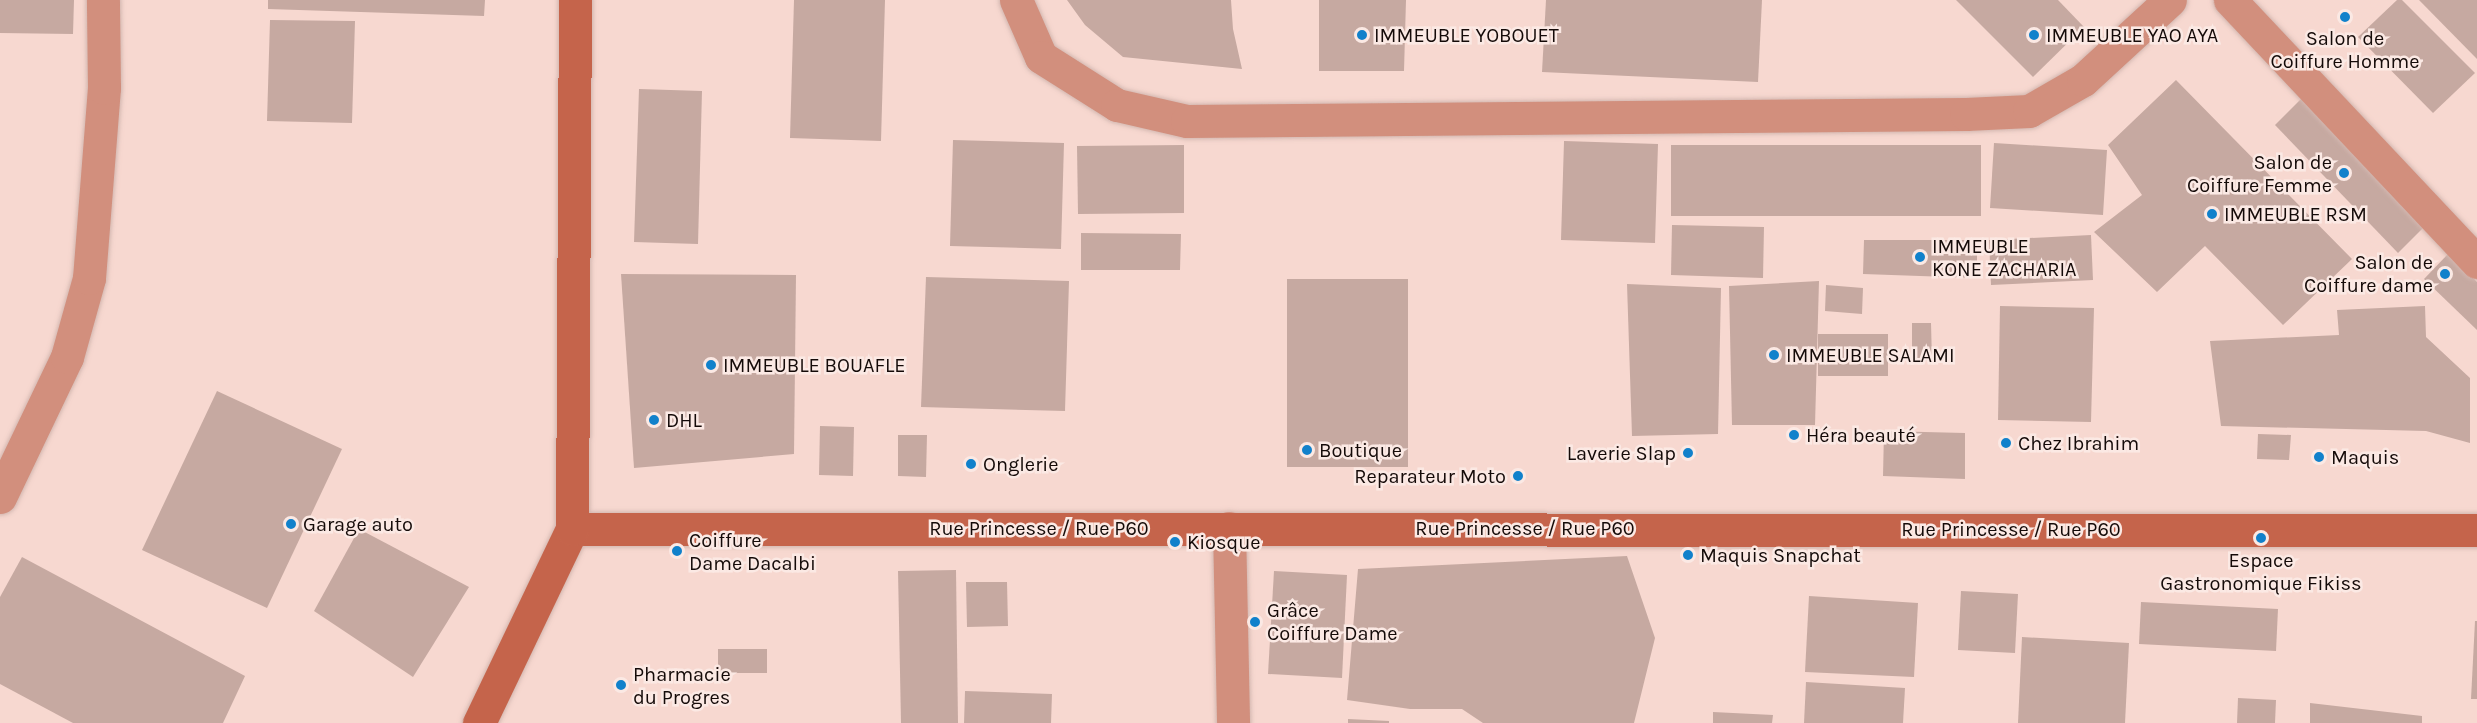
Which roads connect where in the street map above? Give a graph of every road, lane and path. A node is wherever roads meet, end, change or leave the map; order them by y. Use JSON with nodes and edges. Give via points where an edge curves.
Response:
{"nodes":[{"id":1,"x":103,"y":0,"type":"edge"},
{"id":2,"x":576,"y":0,"type":"edge"},
{"id":3,"x":1016,"y":0,"type":"edge"},
{"id":4,"x":2170,"y":0,"type":"edge"},
{"id":5,"x":2230,"y":0,"type":"edge"},
{"id":6,"x":2477,"y":262,"type":"edge"},
{"id":7,"x":0,"y":497,"type":"edge"},
{"id":8,"x":1229,"y":528,"type":"junction"},
{"id":9,"x":572,"y":529,"type":"junction"},
{"id":10,"x":2477,"y":530,"type":"edge"},
{"id":11,"x":479,"y":723,"type":"edge"},
{"id":12,"x":1233,"y":723,"type":"edge"}],
"edges":[{"from":1,"to":7,"type":"street","via":[[104,88],[89,278],[67,357]]},
{"from":2,"to":9,"type":"street"},
{"from":3,"to":4,"type":"street","via":[[1041,57],[1117,105],[1187,122],[2029,111],[2083,80]]},
{"from":5,"to":6,"type":"street"},
{"from":8,"to":9,"type":"street","name":"Rue Princesse / Rue P60"},
{"from":8,"to":10,"type":"street","name":"Rue Princesse / Rue P60"},
{"from":8,"to":12,"type":"street"},
{"from":9,"to":11,"type":"street"}]}
